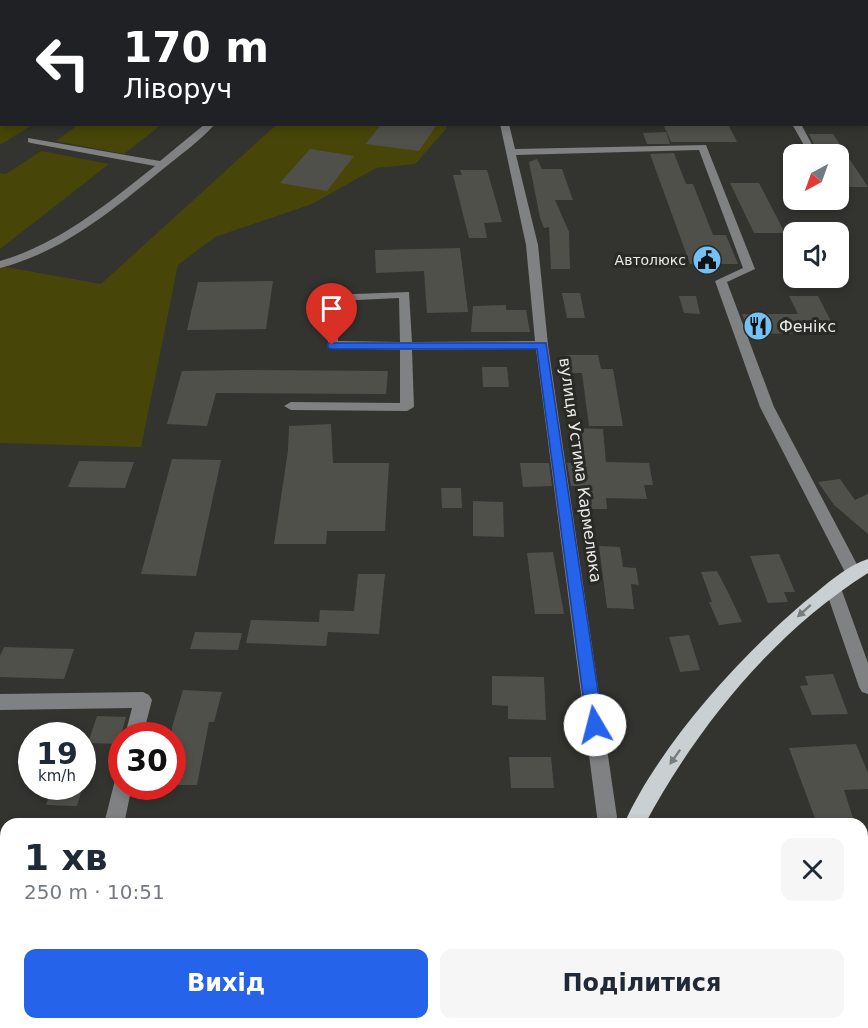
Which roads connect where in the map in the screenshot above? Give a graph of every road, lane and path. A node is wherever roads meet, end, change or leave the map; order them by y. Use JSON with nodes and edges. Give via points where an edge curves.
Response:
{"nodes":[{"id":1,"x":208,"y":126,"type":"edge"},
{"id":2,"x":504,"y":126,"type":"edge"},
{"id":3,"x":797,"y":126,"type":"edge"},
{"id":4,"x":31,"y":140,"type":"dead end"},
{"id":5,"x":807,"y":144,"type":"edge"},
{"id":6,"x":511,"y":152,"type":"junction"},
{"id":7,"x":161,"y":164,"type":"junction"},
{"id":8,"x":0,"y":265,"type":"edge"},
{"id":9,"x":542,"y":345,"type":"junction"},
{"id":10,"x":406,"y":346,"type":"junction"},
{"id":11,"x":291,"y":406,"type":"dead end"},
{"id":12,"x":861,"y":569,"type":"edge"},
{"id":13,"x":833,"y":588,"type":"junction"},
{"id":14,"x":868,"y":687,"type":"edge"},
{"id":15,"x":0,"y":702,"type":"edge"},
{"id":16,"x":137,"y":722,"type":"edge"},
{"id":17,"x":119,"y":800,"type":"edge"},
{"id":18,"x":115,"y":818,"type":"edge"},
{"id":19,"x":607,"y":818,"type":"edge"},
{"id":20,"x":638,"y":818,"type":"edge"}],
"edges":[{"from":1,"to":7,"type":"street"},
{"from":2,"to":6,"type":"street","name":"вулиця Устима Кармелюка"},
{"from":3,"to":5,"type":"street"},
{"from":4,"to":7,"type":"street"},
{"from":6,"to":9,"type":"street","name":"вулиця Устима Кармелюка","via":[[532,245]]},
{"from":6,"to":12,"type":"street","via":[[702,147],[749,269],[721,281],[767,407]]},
{"from":7,"to":8,"type":"street","via":[[62,239],[30,256]]},
{"from":9,"to":10,"type":"street"},
{"from":9,"to":19,"type":"street","name":"вулиця Устима Кармелюка"},
{"from":10,"to":10,"type":"street","via":[[405,294],[332,298],[332,345]]},
{"from":10,"to":11,"type":"street","via":[[407,407]]},
{"from":12,"to":13,"type":"main road"},
{"from":13,"to":14,"type":"street"},
{"from":13,"to":20,"type":"main road","one_way":true,"via":[[804,610],[721,698],[675,757]]},
{"from":15,"to":16,"type":"street","via":[[143,700]]},
{"from":17,"to":18,"type":"street"}]}
